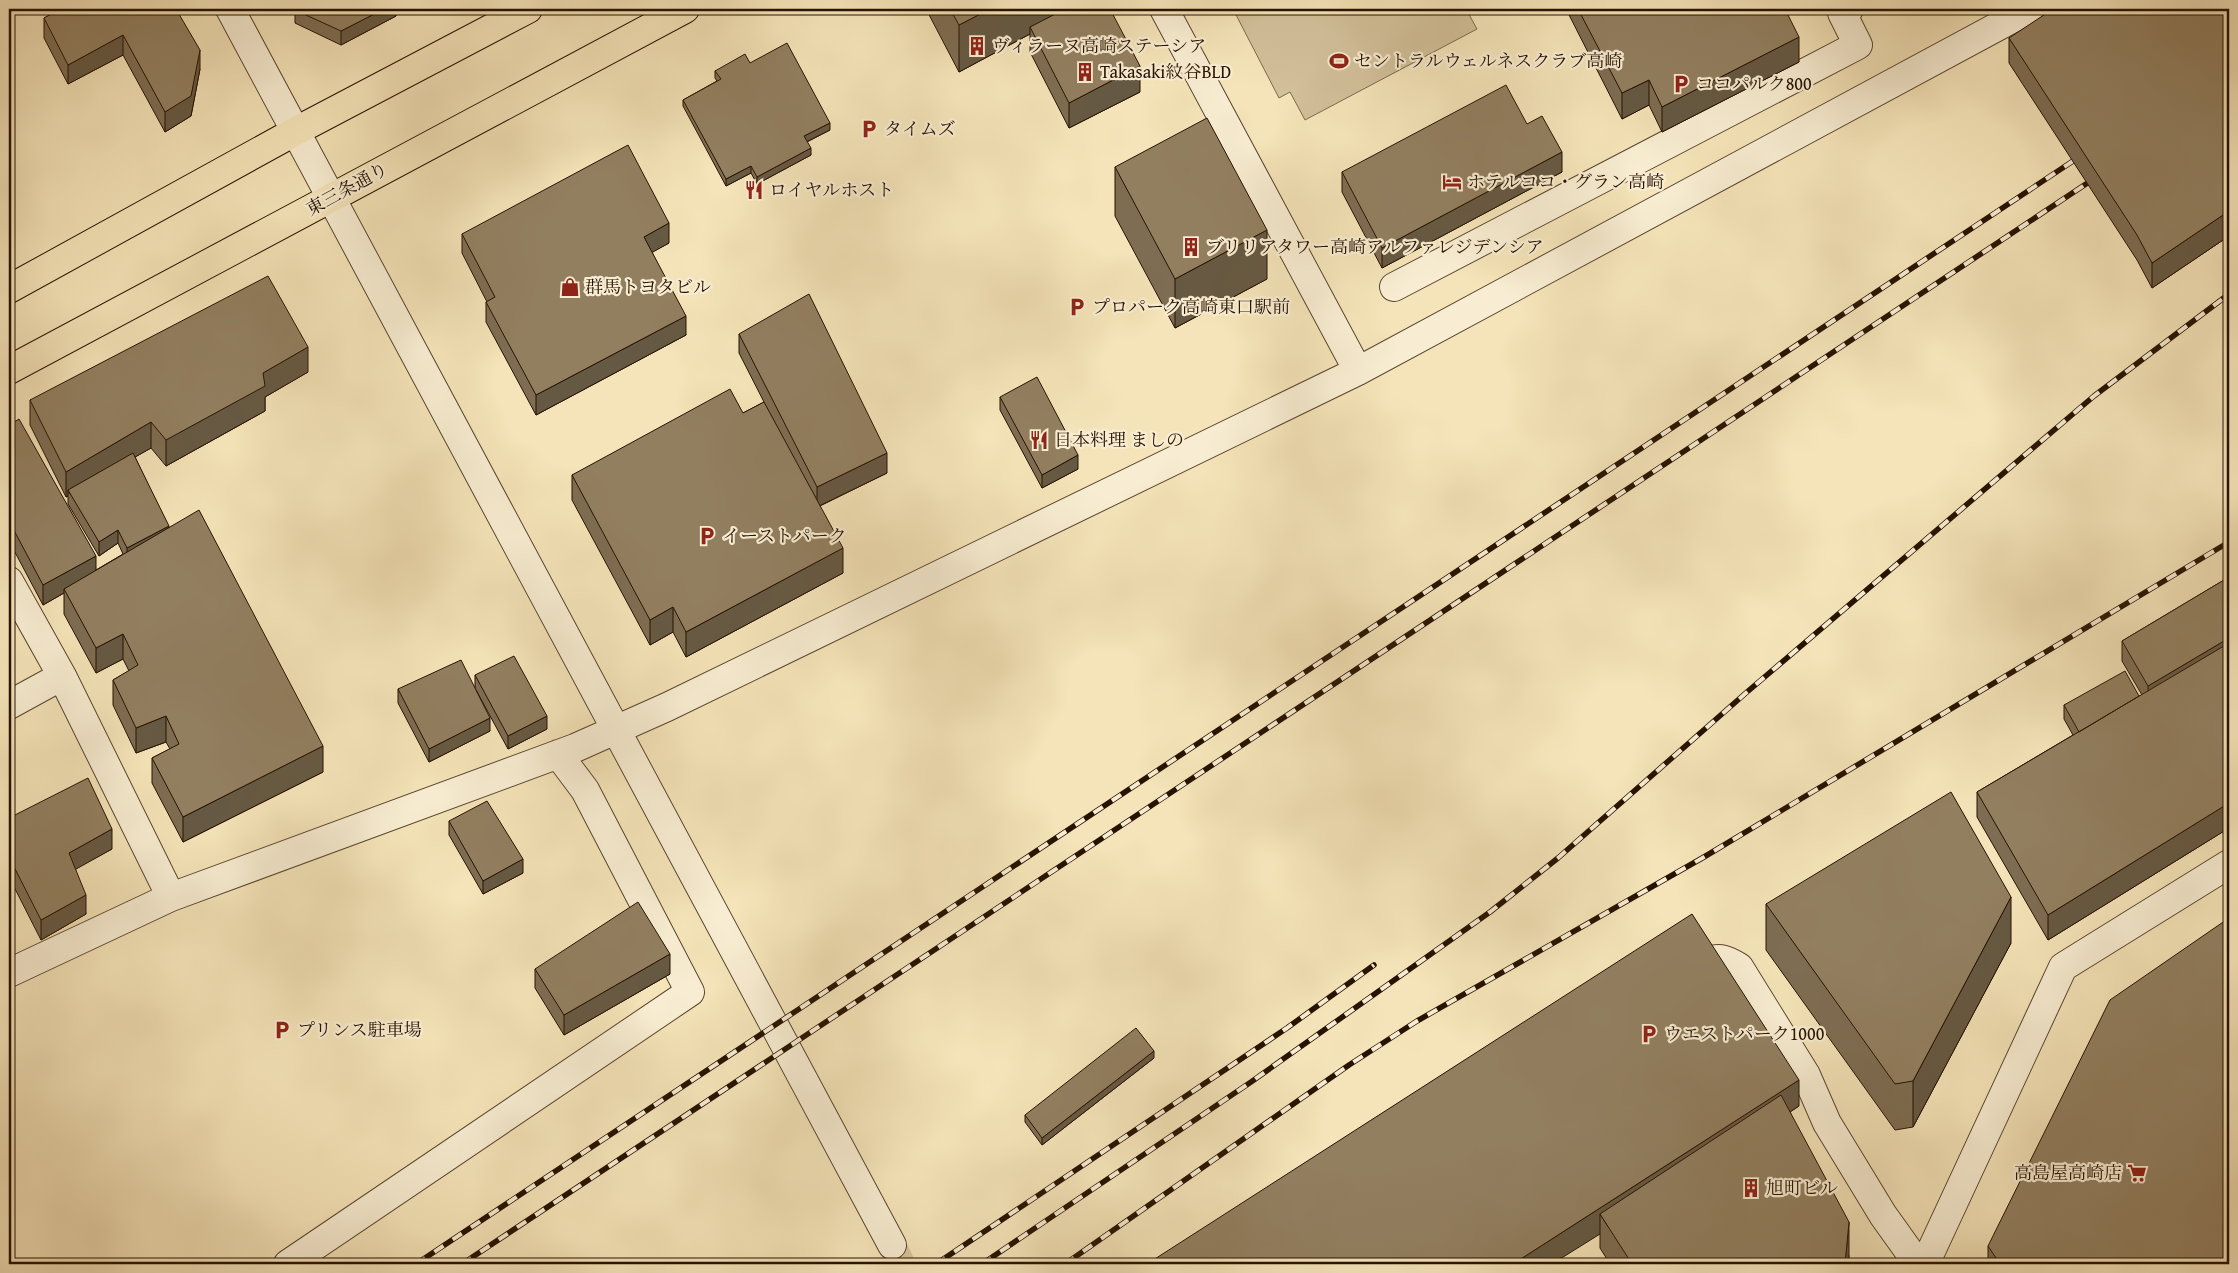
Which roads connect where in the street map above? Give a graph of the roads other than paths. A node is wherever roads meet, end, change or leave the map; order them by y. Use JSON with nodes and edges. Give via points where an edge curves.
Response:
{"nodes":[{"id":1,"x":230,"y":9,"type":"edge"},
{"id":2,"x":528,"y":9,"type":"edge"},
{"id":3,"x":685,"y":9,"type":"edge"},
{"id":4,"x":1164,"y":9,"type":"edge"},
{"id":5,"x":1849,"y":9,"type":"edge"},
{"id":6,"x":2030,"y":9,"type":"edge"},
{"id":7,"x":296,"y":131,"type":"junction"},
{"id":8,"x":333,"y":197,"type":"junction"},
{"id":9,"x":1394,"y":287,"type":"dead end"},
{"id":10,"x":9,"y":289,"type":"edge"},
{"id":11,"x":9,"y":370,"type":"edge"},
{"id":12,"x":1358,"y":371,"type":"junction"},
{"id":13,"x":9,"y":581,"type":"edge"},
{"id":14,"x":62,"y":676,"type":"junction"},
{"id":15,"x":9,"y":705,"type":"edge"},
{"id":16,"x":617,"y":729,"type":"junction"},
{"id":17,"x":558,"y":754,"type":"junction"},
{"id":18,"x":2229,"y":864,"type":"edge"},
{"id":19,"x":171,"y":898,"type":"junction"},
{"id":20,"x":1707,"y":962,"type":"edge"},
{"id":21,"x":9,"y":973,"type":"edge"},
{"id":22,"x":892,"y":1245,"type":"tunnel mouth"},
{"id":23,"x":288,"y":1264,"type":"edge"},
{"id":24,"x":1918,"y":1264,"type":"edge"},
{"id":25,"x":1925,"y":1264,"type":"edge"}],
"edges":[{"from":1,"to":7,"type":"street"},
{"from":2,"to":7,"type":"highway"},
{"from":3,"to":8,"type":"highway","name":"東三条通り"},
{"from":4,"to":12,"type":"street"},
{"from":5,"to":9,"type":"street","via":[[1842,13],[1858,44]]},
{"from":6,"to":12,"type":"street"},
{"from":7,"to":8,"type":"street"},
{"from":7,"to":10,"type":"highway"},
{"from":8,"to":11,"type":"highway","name":"東三条通り"},
{"from":8,"to":16,"type":"street"},
{"from":12,"to":16,"type":"street"},
{"from":13,"to":14,"type":"street"},
{"from":14,"to":15,"type":"street"},
{"from":14,"to":19,"type":"street"},
{"from":16,"to":17,"type":"street"},
{"from":16,"to":22,"type":"street"},
{"from":17,"to":19,"type":"street"},
{"from":17,"to":23,"type":"street","via":[[585,790],[690,992]]},
{"from":18,"to":25,"type":"street","via":[[2063,967]]},
{"from":19,"to":21,"type":"street"},
{"from":20,"to":24,"type":"street","via":[[1716,958],[1726,959],[1739,967],[1806,1075],[1827,1123],[1883,1215]]}]}
